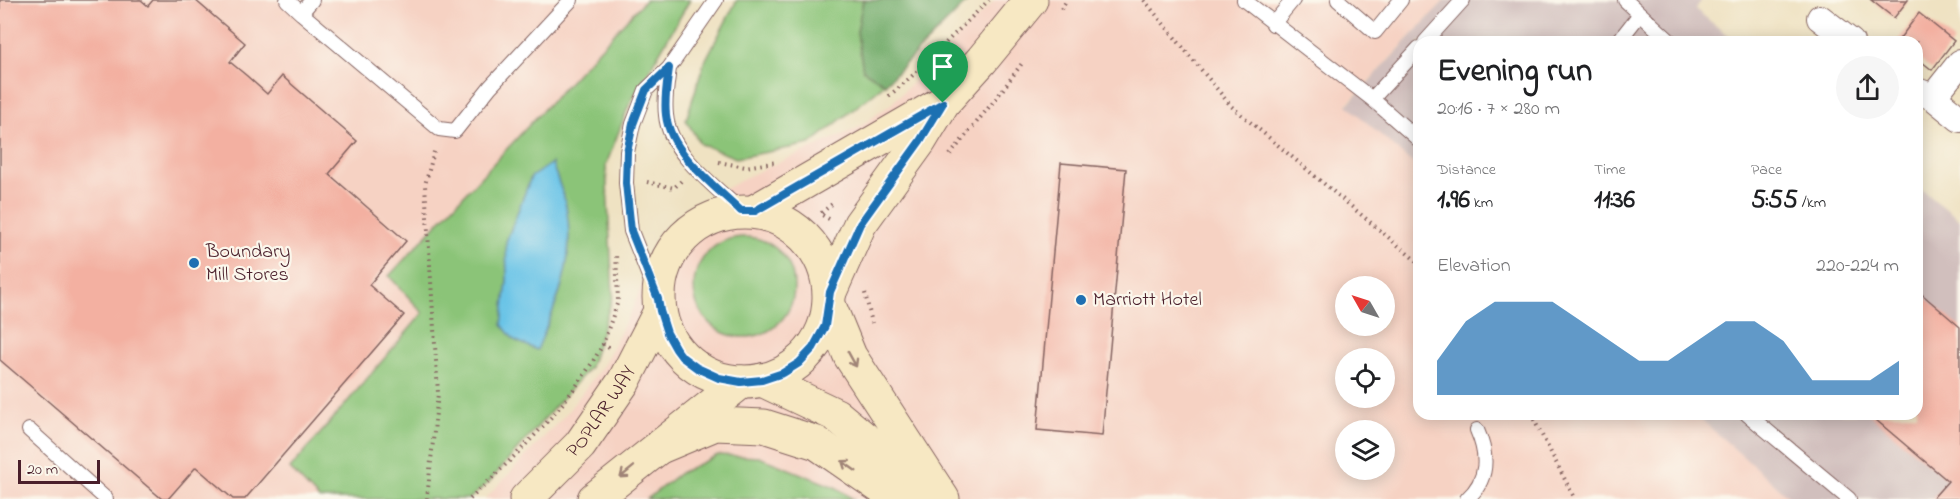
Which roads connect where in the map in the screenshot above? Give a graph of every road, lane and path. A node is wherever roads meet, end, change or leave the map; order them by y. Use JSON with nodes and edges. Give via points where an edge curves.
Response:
{"nodes":[{"id":1,"x":287,"y":0,"type":"edge"},
{"id":2,"x":312,"y":0,"type":"edge"},
{"id":3,"x":571,"y":0,"type":"edge"},
{"id":4,"x":716,"y":0,"type":"edge"},
{"id":5,"x":989,"y":0,"type":"edge"},
{"id":6,"x":1031,"y":0,"type":"edge"},
{"id":7,"x":1143,"y":0,"type":"edge"},
{"id":8,"x":1244,"y":0,"type":"edge"},
{"id":9,"x":1293,"y":0,"type":"edge"},
{"id":10,"x":1338,"y":0,"type":"edge"},
{"id":11,"x":1401,"y":0,"type":"edge"},
{"id":12,"x":1462,"y":0,"type":"edge"},
{"id":13,"x":1624,"y":0,"type":"edge"},
{"id":14,"x":301,"y":13,"type":"junction"},
{"id":15,"x":1640,"y":14,"type":"junction"},
{"id":16,"x":1820,"y":18,"type":"dead end"},
{"id":17,"x":1273,"y":24,"type":"junction"},
{"id":18,"x":1430,"y":36,"type":"edge"},
{"id":19,"x":1623,"y":36,"type":"edge"},
{"id":20,"x":1664,"y":36,"type":"edge"},
{"id":21,"x":1843,"y":36,"type":"edge"},
{"id":22,"x":1413,"y":55,"type":"edge"},
{"id":23,"x":1960,"y":63,"type":"edge"},
{"id":24,"x":669,"y":68,"type":"junction"},
{"id":25,"x":912,"y":77,"type":"dead end"},
{"id":26,"x":1925,"y":94,"type":"edge"},
{"id":27,"x":1372,"y":99,"type":"junction"},
{"id":28,"x":943,"y":103,"type":"junction"},
{"id":29,"x":1960,"y":118,"type":"edge"},
{"id":30,"x":439,"y":129,"type":"junction"},
{"id":31,"x":1413,"y":135,"type":"edge"},
{"id":32,"x":748,"y":211,"type":"junction"},
{"id":33,"x":1413,"y":258,"type":"edge"},
{"id":34,"x":830,"y":298,"type":"junction"},
{"id":35,"x":659,"y":305,"type":"junction"},
{"id":36,"x":603,"y":344,"type":"dead end"},
{"id":37,"x":751,"y":381,"type":"junction"},
{"id":38,"x":1534,"y":420,"type":"edge"},
{"id":39,"x":1754,"y":420,"type":"edge"},
{"id":40,"x":29,"y":430,"type":"dead end"},
{"id":41,"x":1477,"y":430,"type":"dead end"},
{"id":42,"x":660,"y":447,"type":"junction"},
{"id":43,"x":106,"y":499,"type":"edge"},
{"id":44,"x":427,"y":499,"type":"edge"},
{"id":45,"x":470,"y":499,"type":"edge"},
{"id":46,"x":526,"y":499,"type":"edge"},
{"id":47,"x":594,"y":499,"type":"edge"},
{"id":48,"x":897,"y":499,"type":"edge"},
{"id":49,"x":939,"y":499,"type":"edge"},
{"id":50,"x":943,"y":499,"type":"edge"},
{"id":51,"x":1467,"y":499,"type":"edge"},
{"id":52,"x":1575,"y":499,"type":"edge"},
{"id":53,"x":1849,"y":499,"type":"edge"}],
"edges":[{"from":1,"to":14,"type":"lane"},
{"from":2,"to":14,"type":"lane"},
{"from":3,"to":30,"type":"lane","via":[[455,131]]},
{"from":4,"to":24,"type":"lane"},
{"from":5,"to":25,"type":"path"},
{"from":6,"to":28,"type":"main road","name":"POPLAR WAY"},
{"from":7,"to":33,"type":"path","via":[[1231,106]]},
{"from":8,"to":17,"type":"lane"},
{"from":9,"to":17,"type":"lane"},
{"from":10,"to":11,"type":"lane","via":[[1375,32]]},
{"from":12,"to":18,"type":"lane"},
{"from":13,"to":15,"type":"lane"},
{"from":14,"to":30,"type":"lane"},
{"from":15,"to":19,"type":"lane"},
{"from":15,"to":20,"type":"lane"},
{"from":16,"to":21,"type":"street"},
{"from":17,"to":27,"type":"lane"},
{"from":22,"to":27,"type":"lane"},
{"from":23,"to":26,"type":"street"},
{"from":24,"to":32,"type":"lane","via":[[666,116],[674,141],[695,167]]},
{"from":24,"to":35,"type":"lane","via":[[646,90],[627,152],[631,231]]},
{"from":26,"to":29,"type":"street"},
{"from":27,"to":31,"type":"lane"},
{"from":28,"to":32,"type":"main road","name":"POPLAR WAY"},
{"from":28,"to":34,"type":"main road","name":"POPLAR WAY","via":[[860,224]]},
{"from":30,"to":44,"type":"path","via":[[425,184],[438,393]]},
{"from":32,"to":34,"type":"main road","via":[[777,217],[810,241],[826,271]]},
{"from":32,"to":35,"type":"main road","name":"POPLAR WAY","via":[[714,216],[686,234],[671,252],[661,276]]},
{"from":34,"to":37,"type":"main road","name":"POPLAR WAY","via":[[825,326],[799,363],[783,373]]},
{"from":34,"to":50,"type":"main road","one_way":true,"via":[[850,356]]},
{"from":35,"to":37,"type":"main road","via":[[667,333],[682,357],[719,378]]},
{"from":35,"to":46,"type":"main road","name":"POPLAR WAY","via":[[624,381],[580,445]]},
{"from":36,"to":45,"type":"path","via":[[586,375],[538,433]]},
{"from":37,"to":42,"type":"main road","name":"POPLAR WAY"},
{"from":37,"to":49,"type":"main road","via":[[836,415]]},
{"from":38,"to":52,"type":"path"},
{"from":39,"to":53,"type":"lane"},
{"from":40,"to":43,"type":"lane"},
{"from":41,"to":51,"type":"lane","via":[[1486,459],[1484,476]]},
{"from":42,"to":47,"type":"main road","name":"POPLAR WAY","one_way":true},
{"from":48,"to":42,"type":"main road","one_way":true,"via":[[817,443],[764,426],[715,424]]}]}
